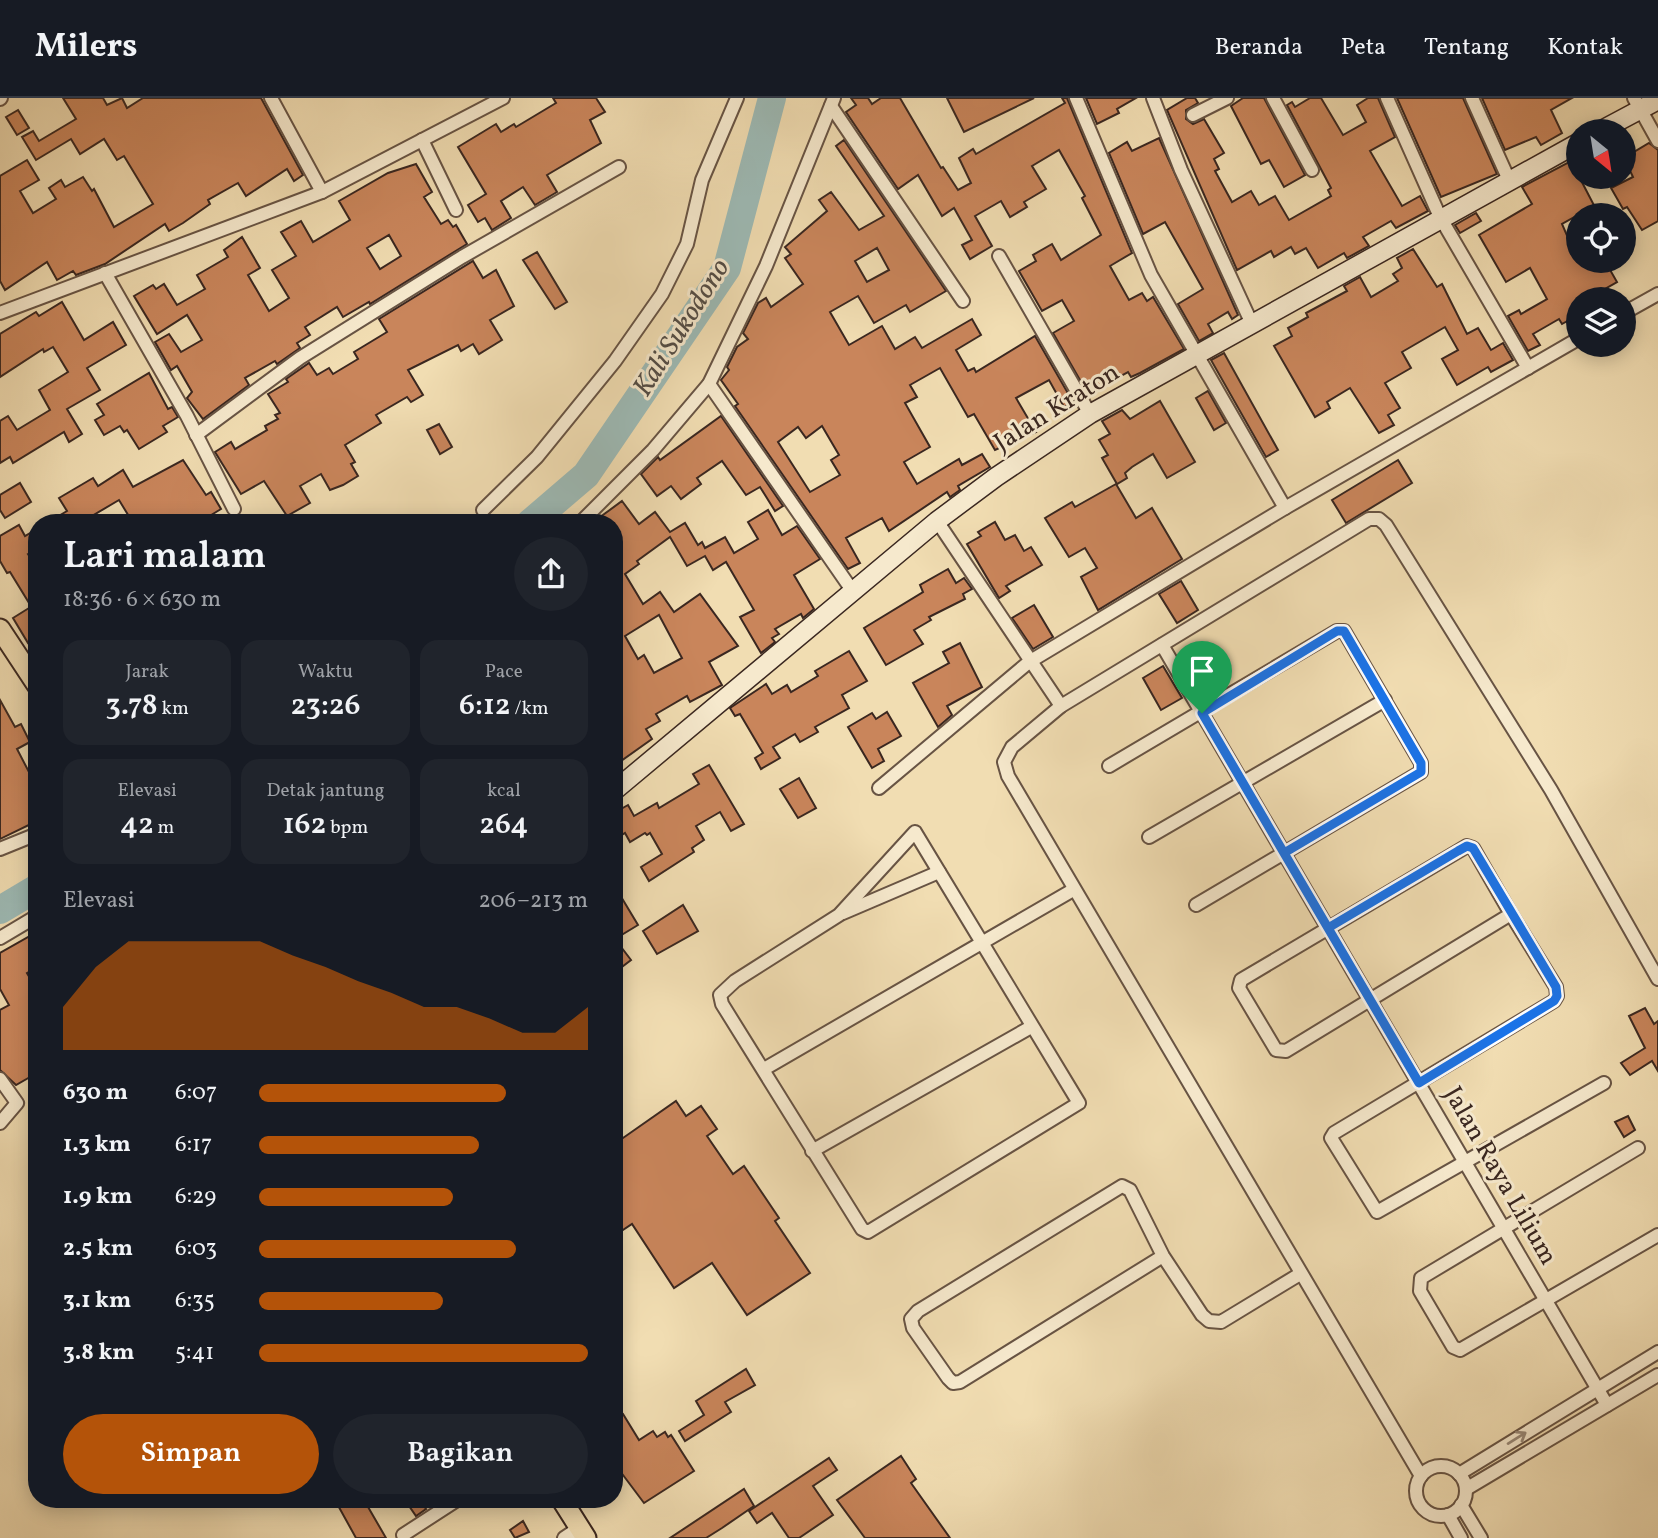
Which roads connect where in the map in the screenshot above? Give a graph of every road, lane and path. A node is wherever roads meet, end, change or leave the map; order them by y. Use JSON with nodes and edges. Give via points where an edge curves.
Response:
{"nodes":[{"id":1,"x":271,"y":98,"type":"edge"},
{"id":2,"x":503,"y":98,"type":"edge"},
{"id":3,"x":737,"y":98,"type":"edge"},
{"id":4,"x":1076,"y":98,"type":"edge"},
{"id":5,"x":1153,"y":98,"type":"edge"},
{"id":6,"x":1227,"y":98,"type":"edge"},
{"id":7,"x":1273,"y":98,"type":"edge"},
{"id":8,"x":1387,"y":98,"type":"edge"},
{"id":9,"x":1472,"y":98,"type":"edge"},
{"id":10,"x":1658,"y":100,"type":"edge"},
{"id":11,"x":832,"y":102,"type":"edge"},
{"id":12,"x":1637,"y":104,"type":"edge"},
{"id":13,"x":1193,"y":116,"type":"dead end"},
{"id":14,"x":1616,"y":119,"type":"edge"},
{"id":15,"x":422,"y":140,"type":"junction"},
{"id":16,"x":1658,"y":141,"type":"edge"},
{"id":17,"x":1566,"y":149,"type":"edge"},
{"id":18,"x":619,"y":167,"type":"dead end"},
{"id":19,"x":1312,"y":170,"type":"dead end"},
{"id":20,"x":1509,"y":180,"type":"junction"},
{"id":21,"x":322,"y":192,"type":"junction"},
{"id":22,"x":456,"y":210,"type":"dead end"},
{"id":23,"x":1440,"y":218,"type":"junction"},
{"id":24,"x":999,"y":256,"type":"dead end"},
{"id":25,"x":105,"y":273,"type":"junction"},
{"id":26,"x":1658,"y":294,"type":"edge"},
{"id":27,"x":963,"y":301,"type":"dead end"},
{"id":28,"x":1636,"y":306,"type":"edge"},
{"id":29,"x":0,"y":313,"type":"edge"},
{"id":30,"x":1252,"y":324,"type":"junction"},
{"id":31,"x":1566,"y":346,"type":"edge"},
{"id":32,"x":1196,"y":356,"type":"junction"},
{"id":33,"x":1528,"y":368,"type":"junction"},
{"id":34,"x":709,"y":384,"type":"junction"},
{"id":35,"x":1090,"y":414,"type":"junction"},
{"id":36,"x":197,"y":435,"type":"junction"},
{"id":37,"x":1284,"y":508,"type":"junction"},
{"id":38,"x":234,"y":509,"type":"dead end"},
{"id":39,"x":483,"y":510,"type":"dead end"},
{"id":40,"x":589,"y":514,"type":"edge"},
{"id":41,"x":937,"y":521,"type":"junction"},
{"id":42,"x":854,"y":593,"type":"junction"},
{"id":43,"x":0,"y":629,"type":"edge"},
{"id":44,"x":1162,"y":645,"type":"junction"},
{"id":45,"x":1030,"y":662,"type":"junction"},
{"id":46,"x":28,"y":671,"type":"edge"},
{"id":47,"x":1385,"y":700,"type":"junction"},
{"id":48,"x":1061,"y":706,"type":"junction"},
{"id":49,"x":1202,"y":713,"type":"junction"},
{"id":50,"x":1109,"y":766,"type":"dead end"},
{"id":51,"x":1241,"y":781,"type":"junction"},
{"id":52,"x":623,"y":784,"type":"edge"},
{"id":53,"x":879,"y":788,"type":"dead end"},
{"id":54,"x":1149,"y":836,"type":"dead end"},
{"id":55,"x":28,"y":838,"type":"edge"},
{"id":56,"x":0,"y":849,"type":"edge"},
{"id":57,"x":1284,"y":853,"type":"junction"},
{"id":58,"x":939,"y":872,"type":"junction"},
{"id":59,"x":1073,"y":890,"type":"junction"},
{"id":60,"x":1196,"y":905,"type":"dead end"},
{"id":61,"x":1510,"y":914,"type":"junction"},
{"id":62,"x":839,"y":915,"type":"junction"},
{"id":63,"x":28,"y":921,"type":"edge"},
{"id":64,"x":1328,"y":928,"type":"junction"},
{"id":65,"x":0,"y":938,"type":"edge"},
{"id":66,"x":984,"y":943,"type":"junction"},
{"id":67,"x":1658,"y":979,"type":"edge"},
{"id":68,"x":1370,"y":1000,"type":"junction"},
{"id":69,"x":1031,"y":1027,"type":"junction"},
{"id":70,"x":764,"y":1069,"type":"junction"},
{"id":71,"x":0,"y":1079,"type":"edge"},
{"id":72,"x":1419,"y":1083,"type":"junction"},
{"id":73,"x":1604,"y":1083,"type":"dead end"},
{"id":74,"x":0,"y":1123,"type":"edge"},
{"id":75,"x":1638,"y":1148,"type":"dead end"},
{"id":76,"x":812,"y":1152,"type":"junction"},
{"id":77,"x":1466,"y":1163,"type":"junction"},
{"id":78,"x":1503,"y":1228,"type":"junction"},
{"id":79,"x":1658,"y":1236,"type":"edge"},
{"id":80,"x":1163,"y":1256,"type":"junction"},
{"id":81,"x":1300,"y":1274,"type":"junction"},
{"id":82,"x":1546,"y":1300,"type":"junction"},
{"id":83,"x":1658,"y":1352,"type":"edge"},
{"id":84,"x":1658,"y":1375,"type":"edge"},
{"id":85,"x":1597,"y":1388,"type":"junction"},
{"id":86,"x":1607,"y":1405,"type":"junction"},
{"id":87,"x":1459,"y":1474,"type":"junction"},
{"id":88,"x":1421,"y":1476,"type":"junction"},
{"id":89,"x":1466,"y":1489,"type":"junction"},
{"id":90,"x":1461,"y":1505,"type":"junction"},
{"id":91,"x":445,"y":1508,"type":"edge"},
{"id":92,"x":565,"y":1508,"type":"edge"},
{"id":93,"x":1448,"y":1515,"type":"junction"},
{"id":94,"x":403,"y":1535,"type":"dead end"},
{"id":95,"x":577,"y":1535,"type":"edge"},
{"id":96,"x":1461,"y":1538,"type":"edge"},
{"id":97,"x":1482,"y":1538,"type":"edge"}],
"edges":[{"from":1,"to":21,"type":"street"},
{"from":2,"to":15,"type":"street"},
{"from":3,"to":39,"type":"street","via":[[702,180],[687,244],[662,294],[537,457]]},
{"from":4,"to":32,"type":"street","via":[[1151,275]]},
{"from":5,"to":30,"type":"street"},
{"from":6,"to":13,"type":"street"},
{"from":7,"to":19,"type":"street"},
{"from":8,"to":23,"type":"street"},
{"from":9,"to":20,"type":"street"},
{"from":10,"to":12,"type":"street"},
{"from":11,"to":27,"type":"street"},
{"from":11,"to":34,"type":"street","via":[[766,265]]},
{"from":12,"to":14,"type":"street"},
{"from":12,"to":16,"type":"street"},
{"from":15,"to":21,"type":"street"},
{"from":15,"to":22,"type":"street"},
{"from":17,"to":20,"type":"street","name":"Jalan Kraton"},
{"from":18,"to":36,"type":"street","via":[[461,257],[300,358]]},
{"from":20,"to":23,"type":"street","name":"Jalan Kraton"},
{"from":21,"to":25,"type":"street"},
{"from":23,"to":30,"type":"street","name":"Jalan Kraton"},
{"from":23,"to":33,"type":"street"},
{"from":24,"to":35,"type":"street"},
{"from":25,"to":29,"type":"street"},
{"from":25,"to":36,"type":"street"},
{"from":26,"to":28,"type":"street"},
{"from":30,"to":32,"type":"street","name":"Jalan Kraton"},
{"from":31,"to":33,"type":"street"},
{"from":32,"to":35,"type":"street","name":"Jalan Kraton"},
{"from":32,"to":37,"type":"street"},
{"from":33,"to":37,"type":"street"},
{"from":34,"to":40,"type":"street","via":[[653,450]]},
{"from":34,"to":42,"type":"street"},
{"from":35,"to":41,"type":"street","name":"Jalan Kraton"},
{"from":36,"to":38,"type":"street"},
{"from":37,"to":45,"type":"street"},
{"from":41,"to":42,"type":"street","name":"Jalan Kraton"},
{"from":41,"to":45,"type":"street"},
{"from":42,"to":52,"type":"street","name":"Jalan Kraton"},
{"from":43,"to":46,"type":"main road"},
{"from":44,"to":48,"type":"street"},
{"from":44,"to":49,"type":"street","name":"Jalan Raya Lilium"},
{"from":44,"to":67,"type":"street","via":[[1369,519],[1381,520],[1552,790]]},
{"from":45,"to":48,"type":"street"},
{"from":45,"to":53,"type":"street"},
{"from":47,"to":49,"type":"street","via":[[1341,629]]},
{"from":47,"to":51,"type":"street"},
{"from":47,"to":57,"type":"street","via":[[1421,763],[1421,772]]},
{"from":48,"to":59,"type":"street","via":[[1024,734],[1004,762]]},
{"from":49,"to":50,"type":"street"},
{"from":49,"to":51,"type":"street","name":"Jalan Raya Lilium"},
{"from":51,"to":54,"type":"street"},
{"from":51,"to":57,"type":"street","name":"Jalan Raya Lilium"},
{"from":55,"to":56,"type":"street"},
{"from":57,"to":60,"type":"street"},
{"from":57,"to":64,"type":"street","name":"Jalan Raya Lilium"},
{"from":58,"to":62,"type":"street"},
{"from":58,"to":62,"type":"street","via":[[914,832]]},
{"from":58,"to":66,"type":"street"},
{"from":59,"to":66,"type":"street"},
{"from":59,"to":81,"type":"street"},
{"from":61,"to":64,"type":"street","via":[[1473,848],[1467,846]]},
{"from":61,"to":68,"type":"street"},
{"from":61,"to":72,"type":"street","via":[[1556,987],[1557,996]]},
{"from":62,"to":70,"type":"street","via":[[722,991],[722,1004]]},
{"from":63,"to":65,"type":"street"},
{"from":64,"to":68,"type":"street","name":"Jalan Raya Lilium"},
{"from":64,"to":68,"type":"street","via":[[1241,980],[1239,988],[1282,1052]]},
{"from":66,"to":69,"type":"street"},
{"from":66,"to":70,"type":"street"},
{"from":68,"to":72,"type":"street","name":"Jalan Raya Lilium"},
{"from":69,"to":76,"type":"street"},
{"from":69,"to":76,"type":"street","via":[[1077,1106],[878,1227],[868,1232],[862,1229]]},
{"from":70,"to":76,"type":"street"},
{"from":71,"to":74,"type":"street","via":[[17,1103]]},
{"from":72,"to":77,"type":"street","name":"Jalan Raya Lilium"},
{"from":72,"to":77,"type":"street","via":[[1331,1139],[1377,1212]]},
{"from":73,"to":77,"type":"street"},
{"from":75,"to":78,"type":"street"},
{"from":77,"to":78,"type":"street","name":"Jalan Raya Lilium"},
{"from":78,"to":82,"type":"street","name":"Jalan Raya Lilium"},
{"from":78,"to":82,"type":"street","via":[[1421,1278],[1420,1291],[1453,1347],[1460,1350]]},
{"from":79,"to":82,"type":"street"},
{"from":80,"to":80,"type":"street","via":[[960,1382],[947,1378],[911,1319],[1122,1186],[1130,1190]]},
{"from":80,"to":81,"type":"street","via":[[1209,1321],[1221,1322]]},
{"from":81,"to":88,"type":"street"},
{"from":82,"to":85,"type":"street","name":"Jalan Raya Lilium"},
{"from":83,"to":85,"type":"street"},
{"from":84,"to":86,"type":"street"},
{"from":85,"to":86,"type":"street","name":"Jalan Raya Lilium"},
{"from":87,"to":85,"type":"street","one_way":true},
{"from":86,"to":89,"type":"street"},
{"from":87,"to":88,"type":"street","via":[[1440,1466]]},
{"from":87,"to":89,"type":"street"},
{"from":88,"to":93,"type":"street","via":[[1415,1487],[1420,1506],[1429,1514]]},
{"from":89,"to":90,"type":"street"},
{"from":90,"to":93,"type":"street"},
{"from":90,"to":97,"type":"street"},
{"from":91,"to":94,"type":"street"},
{"from":92,"to":95,"type":"main road"},
{"from":93,"to":96,"type":"street"}]}
